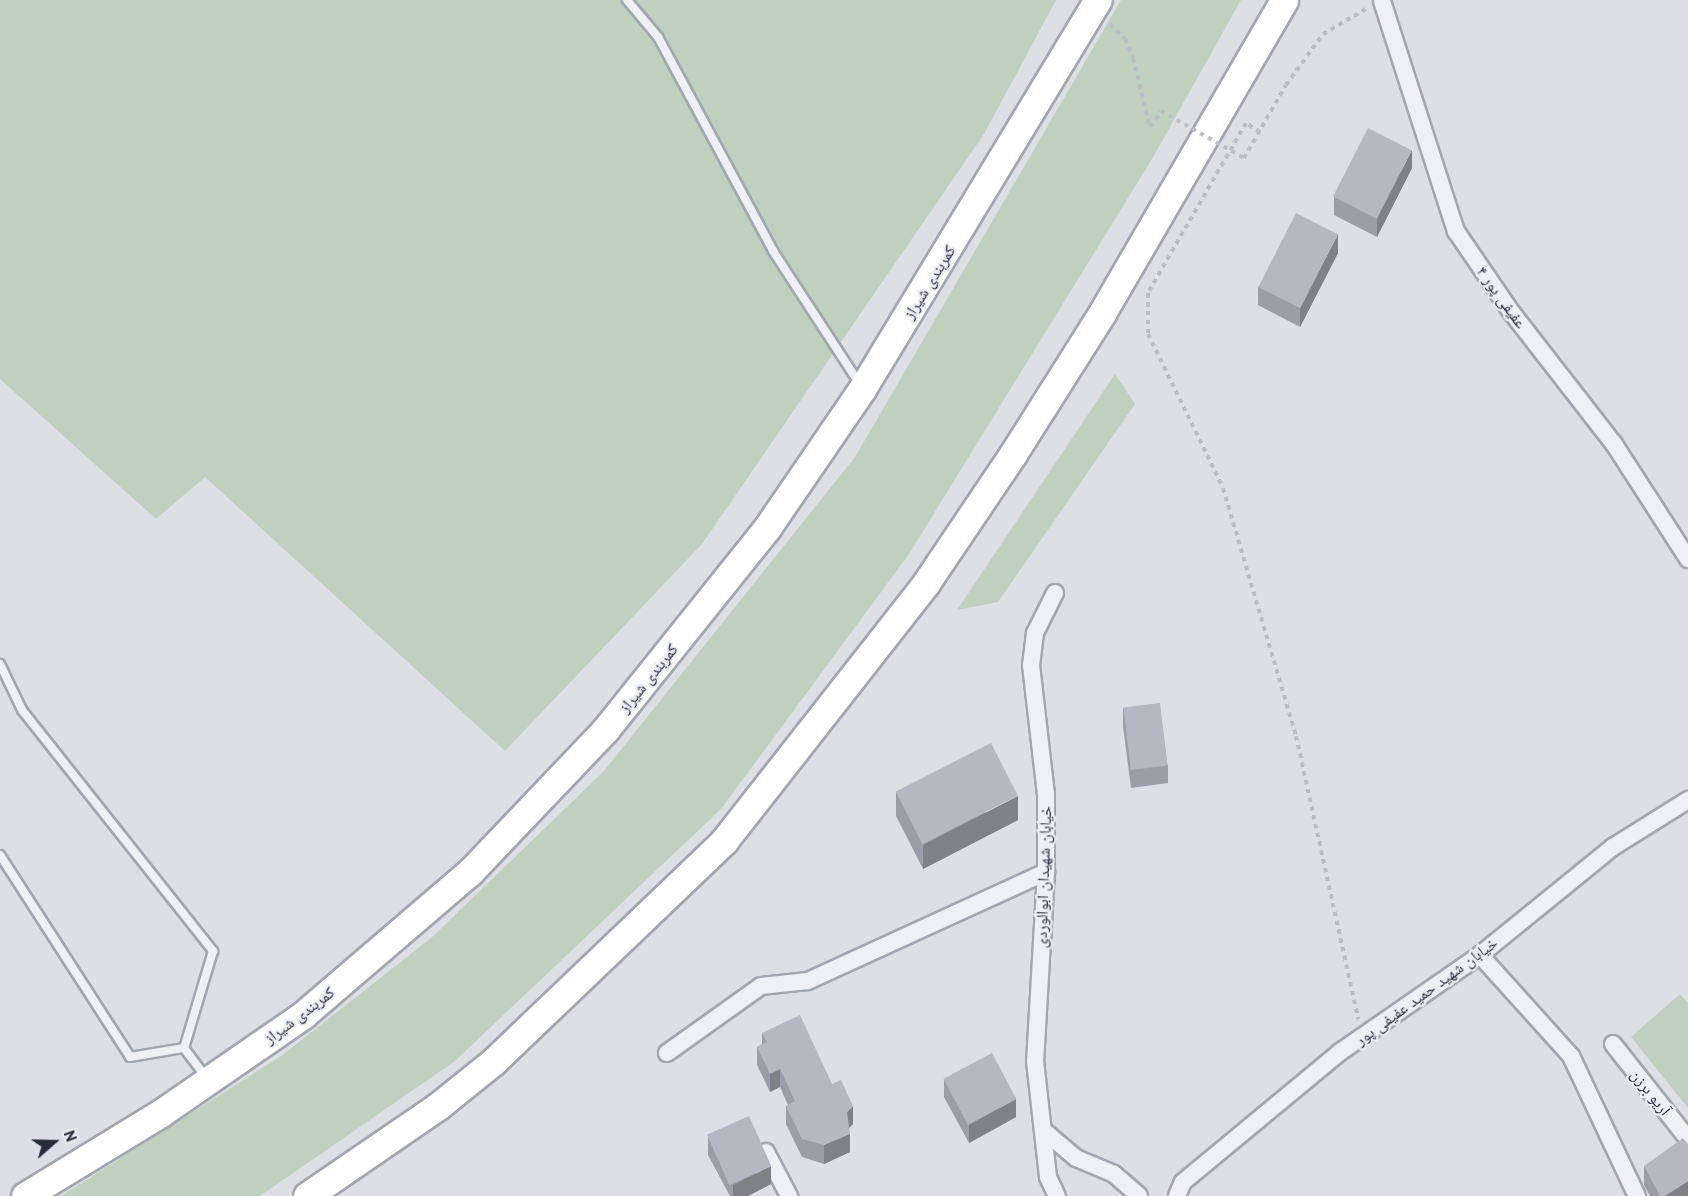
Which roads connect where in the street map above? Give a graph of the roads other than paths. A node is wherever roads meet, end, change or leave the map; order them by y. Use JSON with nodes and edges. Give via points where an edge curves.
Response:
{"nodes":[{"id":1,"x":627,"y":0,"type":"edge"},
{"id":2,"x":1284,"y":0,"type":"edge"},
{"id":3,"x":1382,"y":1,"type":"edge"},
{"id":4,"x":1103,"y":10,"type":"edge"},
{"id":5,"x":862,"y":389,"type":"junction"},
{"id":6,"x":1688,"y":559,"type":"edge"},
{"id":7,"x":1055,"y":593,"type":"dead end"},
{"id":8,"x":0,"y":664,"type":"edge"},
{"id":9,"x":1688,"y":800,"type":"edge"},
{"id":10,"x":0,"y":855,"type":"edge"},
{"id":11,"x":1046,"y":872,"type":"junction"},
{"id":12,"x":1480,"y":955,"type":"junction"},
{"id":13,"x":1613,"y":1044,"type":"dead end"},
{"id":14,"x":184,"y":1048,"type":"junction"},
{"id":15,"x":667,"y":1053,"type":"dead end"},
{"id":16,"x":209,"y":1080,"type":"junction"},
{"id":17,"x":1043,"y":1130,"type":"junction"},
{"id":18,"x":1688,"y":1139,"type":"edge"},
{"id":19,"x":766,"y":1152,"type":"edge"},
{"id":20,"x":26,"y":1196,"type":"edge"},
{"id":21,"x":307,"y":1196,"type":"edge"},
{"id":22,"x":789,"y":1196,"type":"edge"},
{"id":23,"x":1057,"y":1196,"type":"edge"},
{"id":24,"x":1139,"y":1196,"type":"edge"},
{"id":25,"x":1177,"y":1196,"type":"edge"},
{"id":26,"x":1637,"y":1196,"type":"edge"}],
"edges":[{"from":1,"to":5,"type":"lane","via":[[658,37],[773,251]]},
{"from":2,"to":21,"type":"highway","via":[[1102,313],[1007,464],[926,583],[724,841],[494,1061],[437,1107]]},
{"from":3,"to":6,"type":"street","name":"عفیفی پور ۴","via":[[1456,231],[1512,313],[1614,444]]},
{"from":4,"to":5,"type":"highway","name":"کمربندی شیراز"},
{"from":5,"to":16,"type":"highway","name":"کمربندی شیراز","via":[[767,528],[598,737],[470,872],[303,1015]]},
{"from":7,"to":11,"type":"street","name":"خیابان شهیدان ابوالوردی","via":[[1035,633],[1031,665],[1046,794]]},
{"from":8,"to":14,"type":"lane","via":[[22,710],[213,951]]},
{"from":9,"to":12,"type":"street","name":"خیابان شهید حمید عفیفی پور","via":[[1613,847]]},
{"from":10,"to":14,"type":"lane","via":[[130,1057]]},
{"from":11,"to":15,"type":"street","via":[[808,981],[761,986]]},
{"from":11,"to":17,"type":"street","name":"خیابان شهیدان ابوالوردی","via":[[1035,1015]]},
{"from":12,"to":25,"type":"street","name":"خیابان شهید حمید عفیفی پور","via":[[1362,1037],[1183,1182]]},
{"from":12,"to":26,"type":"street","via":[[1571,1056]]},
{"from":13,"to":18,"type":"street","name":"آریو برزن"},
{"from":14,"to":16,"type":"lane"},
{"from":16,"to":20,"type":"highway","name":"کمربندی شیراز"},
{"from":17,"to":23,"type":"street","name":"خیابان شهیدان ابوالوردی","via":[[1048,1177]]},
{"from":17,"to":24,"type":"street","via":[[1076,1158],[1114,1174]]},
{"from":19,"to":22,"type":"street"}]}
